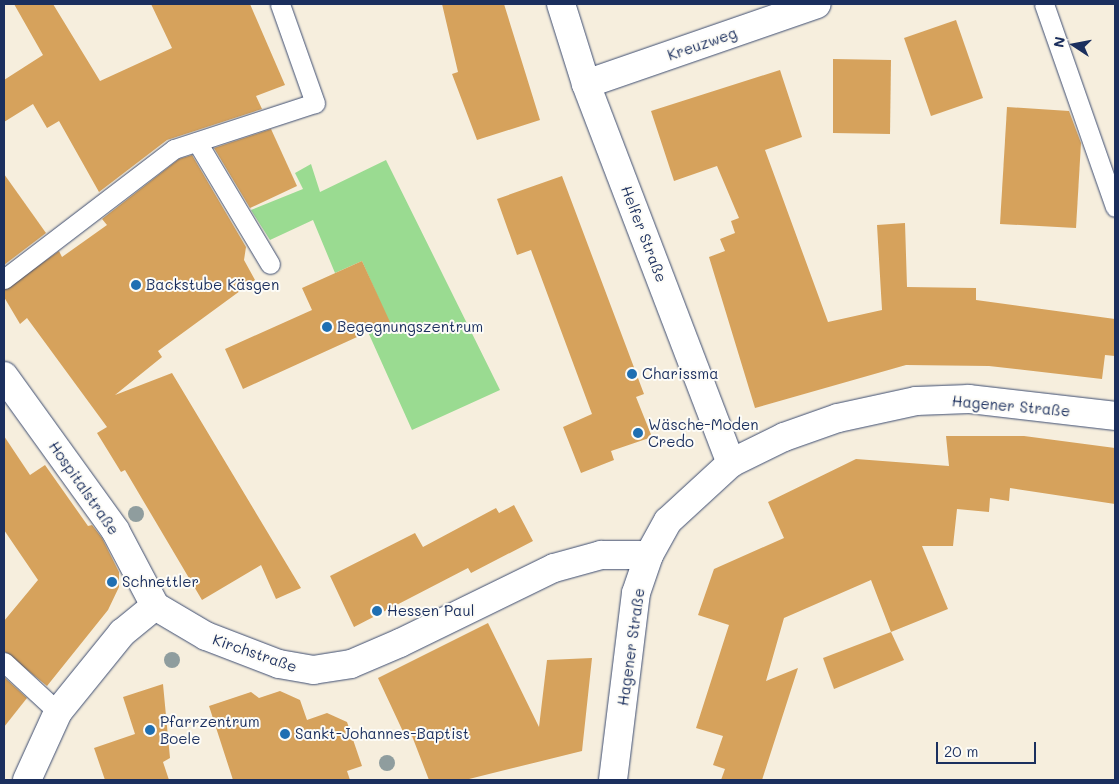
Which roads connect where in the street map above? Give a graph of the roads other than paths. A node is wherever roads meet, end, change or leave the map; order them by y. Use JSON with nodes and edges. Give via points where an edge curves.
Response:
{"nodes":[{"id":1,"x":280,"y":4,"type":"edge"},
{"id":2,"x":561,"y":4,"type":"edge"},
{"id":3,"x":817,"y":4,"type":"edge"},
{"id":4,"x":1044,"y":4,"type":"edge"},
{"id":5,"x":586,"y":84,"type":"junction"},
{"id":6,"x":197,"y":142,"type":"junction"},
{"id":7,"x":1115,"y":207,"type":"edge"},
{"id":8,"x":270,"y":264,"type":"dead end"},
{"id":9,"x":4,"y":279,"type":"edge"},
{"id":10,"x":4,"y":376,"type":"edge"},
{"id":11,"x":1115,"y":416,"type":"edge"},
{"id":12,"x":732,"y":463,"type":"junction"},
{"id":13,"x":649,"y":555,"type":"junction"},
{"id":14,"x":155,"y":606,"type":"junction"},
{"id":15,"x":4,"y":662,"type":"edge"},
{"id":16,"x":58,"y":712,"type":"junction"},
{"id":17,"x":26,"y":780,"type":"edge"},
{"id":18,"x":613,"y":780,"type":"edge"}],
"edges":[{"from":1,"to":6,"type":"lane","via":[[316,103]]},
{"from":2,"to":5,"type":"street","name":"Helfer Straße"},
{"from":3,"to":5,"type":"street","name":"Kreuzweg"},
{"from":4,"to":7,"type":"lane"},
{"from":5,"to":12,"type":"street","name":"Helfer Straße"},
{"from":6,"to":8,"type":"lane"},
{"from":6,"to":9,"type":"lane","via":[[174,149]]},
{"from":10,"to":14,"type":"street","name":"Hospitalstraße","via":[[115,530]]},
{"from":11,"to":12,"type":"street","name":"Hagener Straße","via":[[969,399],[916,401],[838,418],[784,437]]},
{"from":12,"to":13,"type":"street","name":"Hagener Straße","via":[[668,521]]},
{"from":13,"to":14,"type":"street","name":"Kirchstraße","via":[[601,555],[554,568],[351,664],[313,670],[279,664],[206,636]]},
{"from":13,"to":18,"type":"street","name":"Hagener Straße","via":[[636,593]]},
{"from":14,"to":16,"type":"street","via":[[122,633]]},
{"from":15,"to":16,"type":"lane"},
{"from":16,"to":17,"type":"street"}]}
